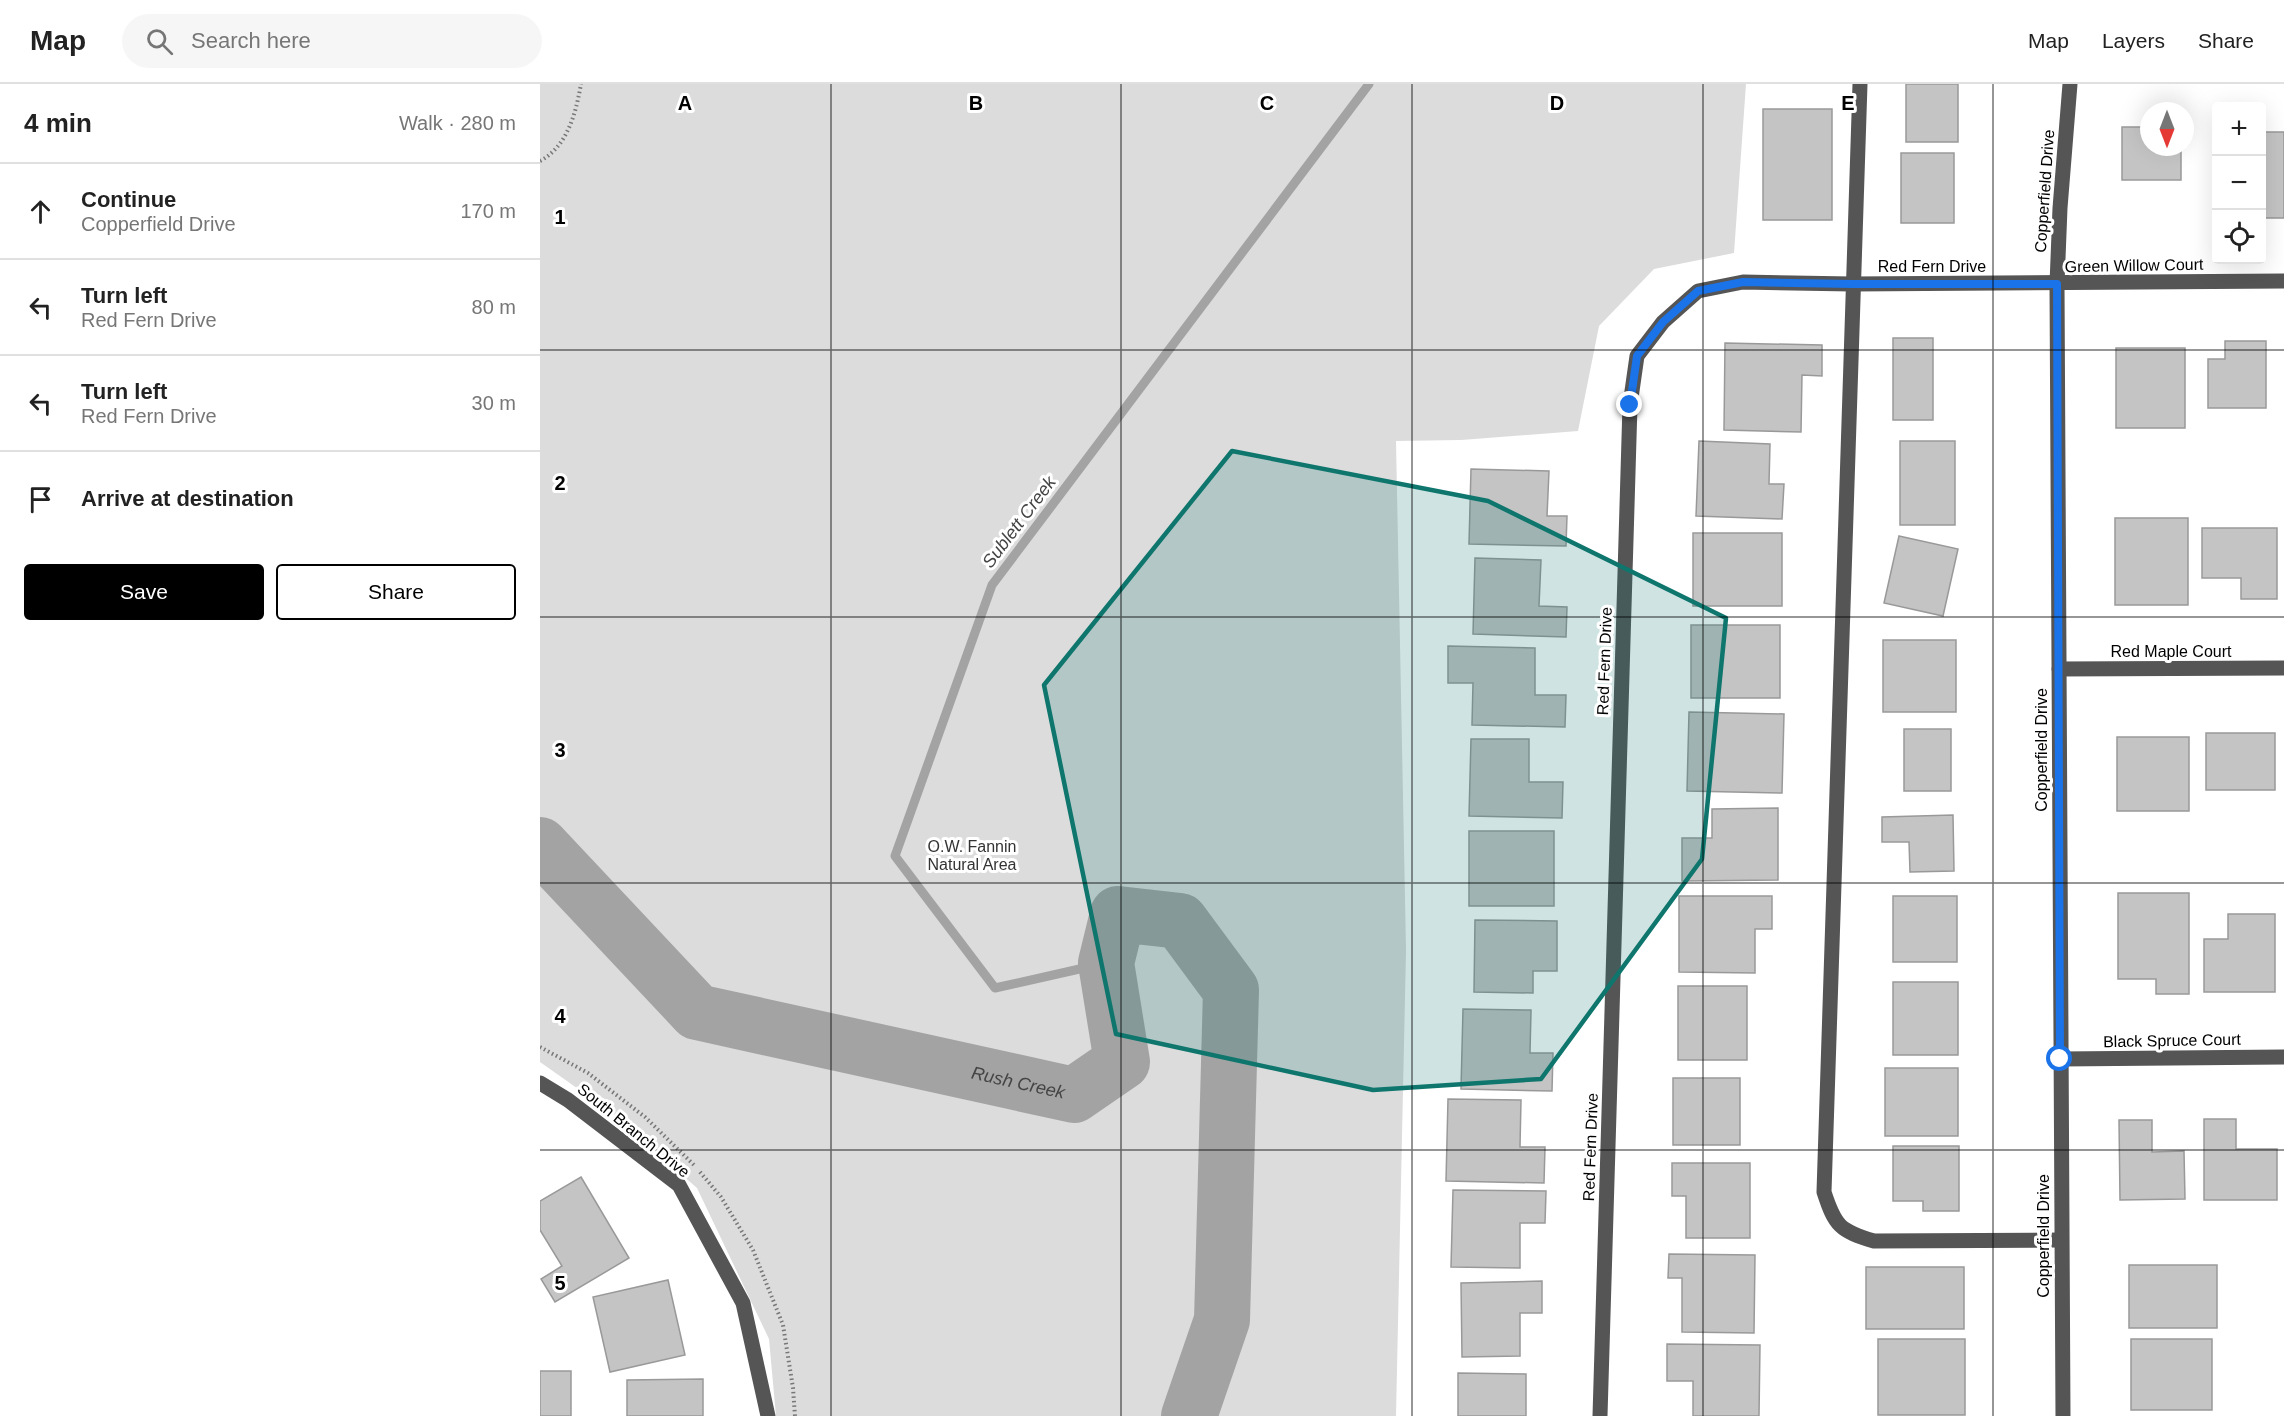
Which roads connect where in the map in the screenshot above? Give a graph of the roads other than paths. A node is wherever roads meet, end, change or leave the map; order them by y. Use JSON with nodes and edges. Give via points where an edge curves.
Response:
{"nodes":[{"id":1,"x":1860,"y":84,"type":"edge"},
{"id":2,"x":2070,"y":84,"type":"edge"},
{"id":3,"x":2284,"y":281,"type":"edge"},
{"id":4,"x":1852,"y":284,"type":"junction"},
{"id":5,"x":2057,"y":284,"type":"junction"},
{"id":6,"x":2284,"y":668,"type":"edge"},
{"id":7,"x":2059,"y":669,"type":"junction"},
{"id":8,"x":2284,"y":1057,"type":"edge"},
{"id":9,"x":2060,"y":1059,"type":"junction"},
{"id":10,"x":540,"y":1083,"type":"edge"},
{"id":11,"x":2060,"y":1240,"type":"junction"},
{"id":12,"x":768,"y":1416,"type":"edge"},
{"id":13,"x":1600,"y":1416,"type":"edge"},
{"id":14,"x":2063,"y":1416,"type":"edge"}],
"edges":[{"from":1,"to":4,"type":"street"},
{"from":2,"to":5,"type":"street","name":"Copperfield Drive"},
{"from":3,"to":5,"type":"street","name":"Green Willow Court"},
{"from":4,"to":5,"type":"street","name":"Red Fern Drive"},
{"from":4,"to":11,"type":"street","via":[[1824,1192],[1831,1214],[1848,1233],[1874,1241]]},
{"from":4,"to":13,"type":"street","name":"Red Fern Drive","via":[[1743,282],[1698,291],[1663,322],[1637,356],[1629,417]]},
{"from":5,"to":7,"type":"street","name":"Copperfield Drive"},
{"from":6,"to":7,"type":"street","name":"Red Maple Court"},
{"from":7,"to":9,"type":"street","name":"Copperfield Drive"},
{"from":8,"to":9,"type":"street","name":"Black Spruce Court"},
{"from":9,"to":11,"type":"street","name":"Copperfield Drive"},
{"from":10,"to":12,"type":"street","name":"South Branch Drive","via":[[679,1185],[743,1303]]},
{"from":11,"to":14,"type":"street","name":"Copperfield Drive"}]}
